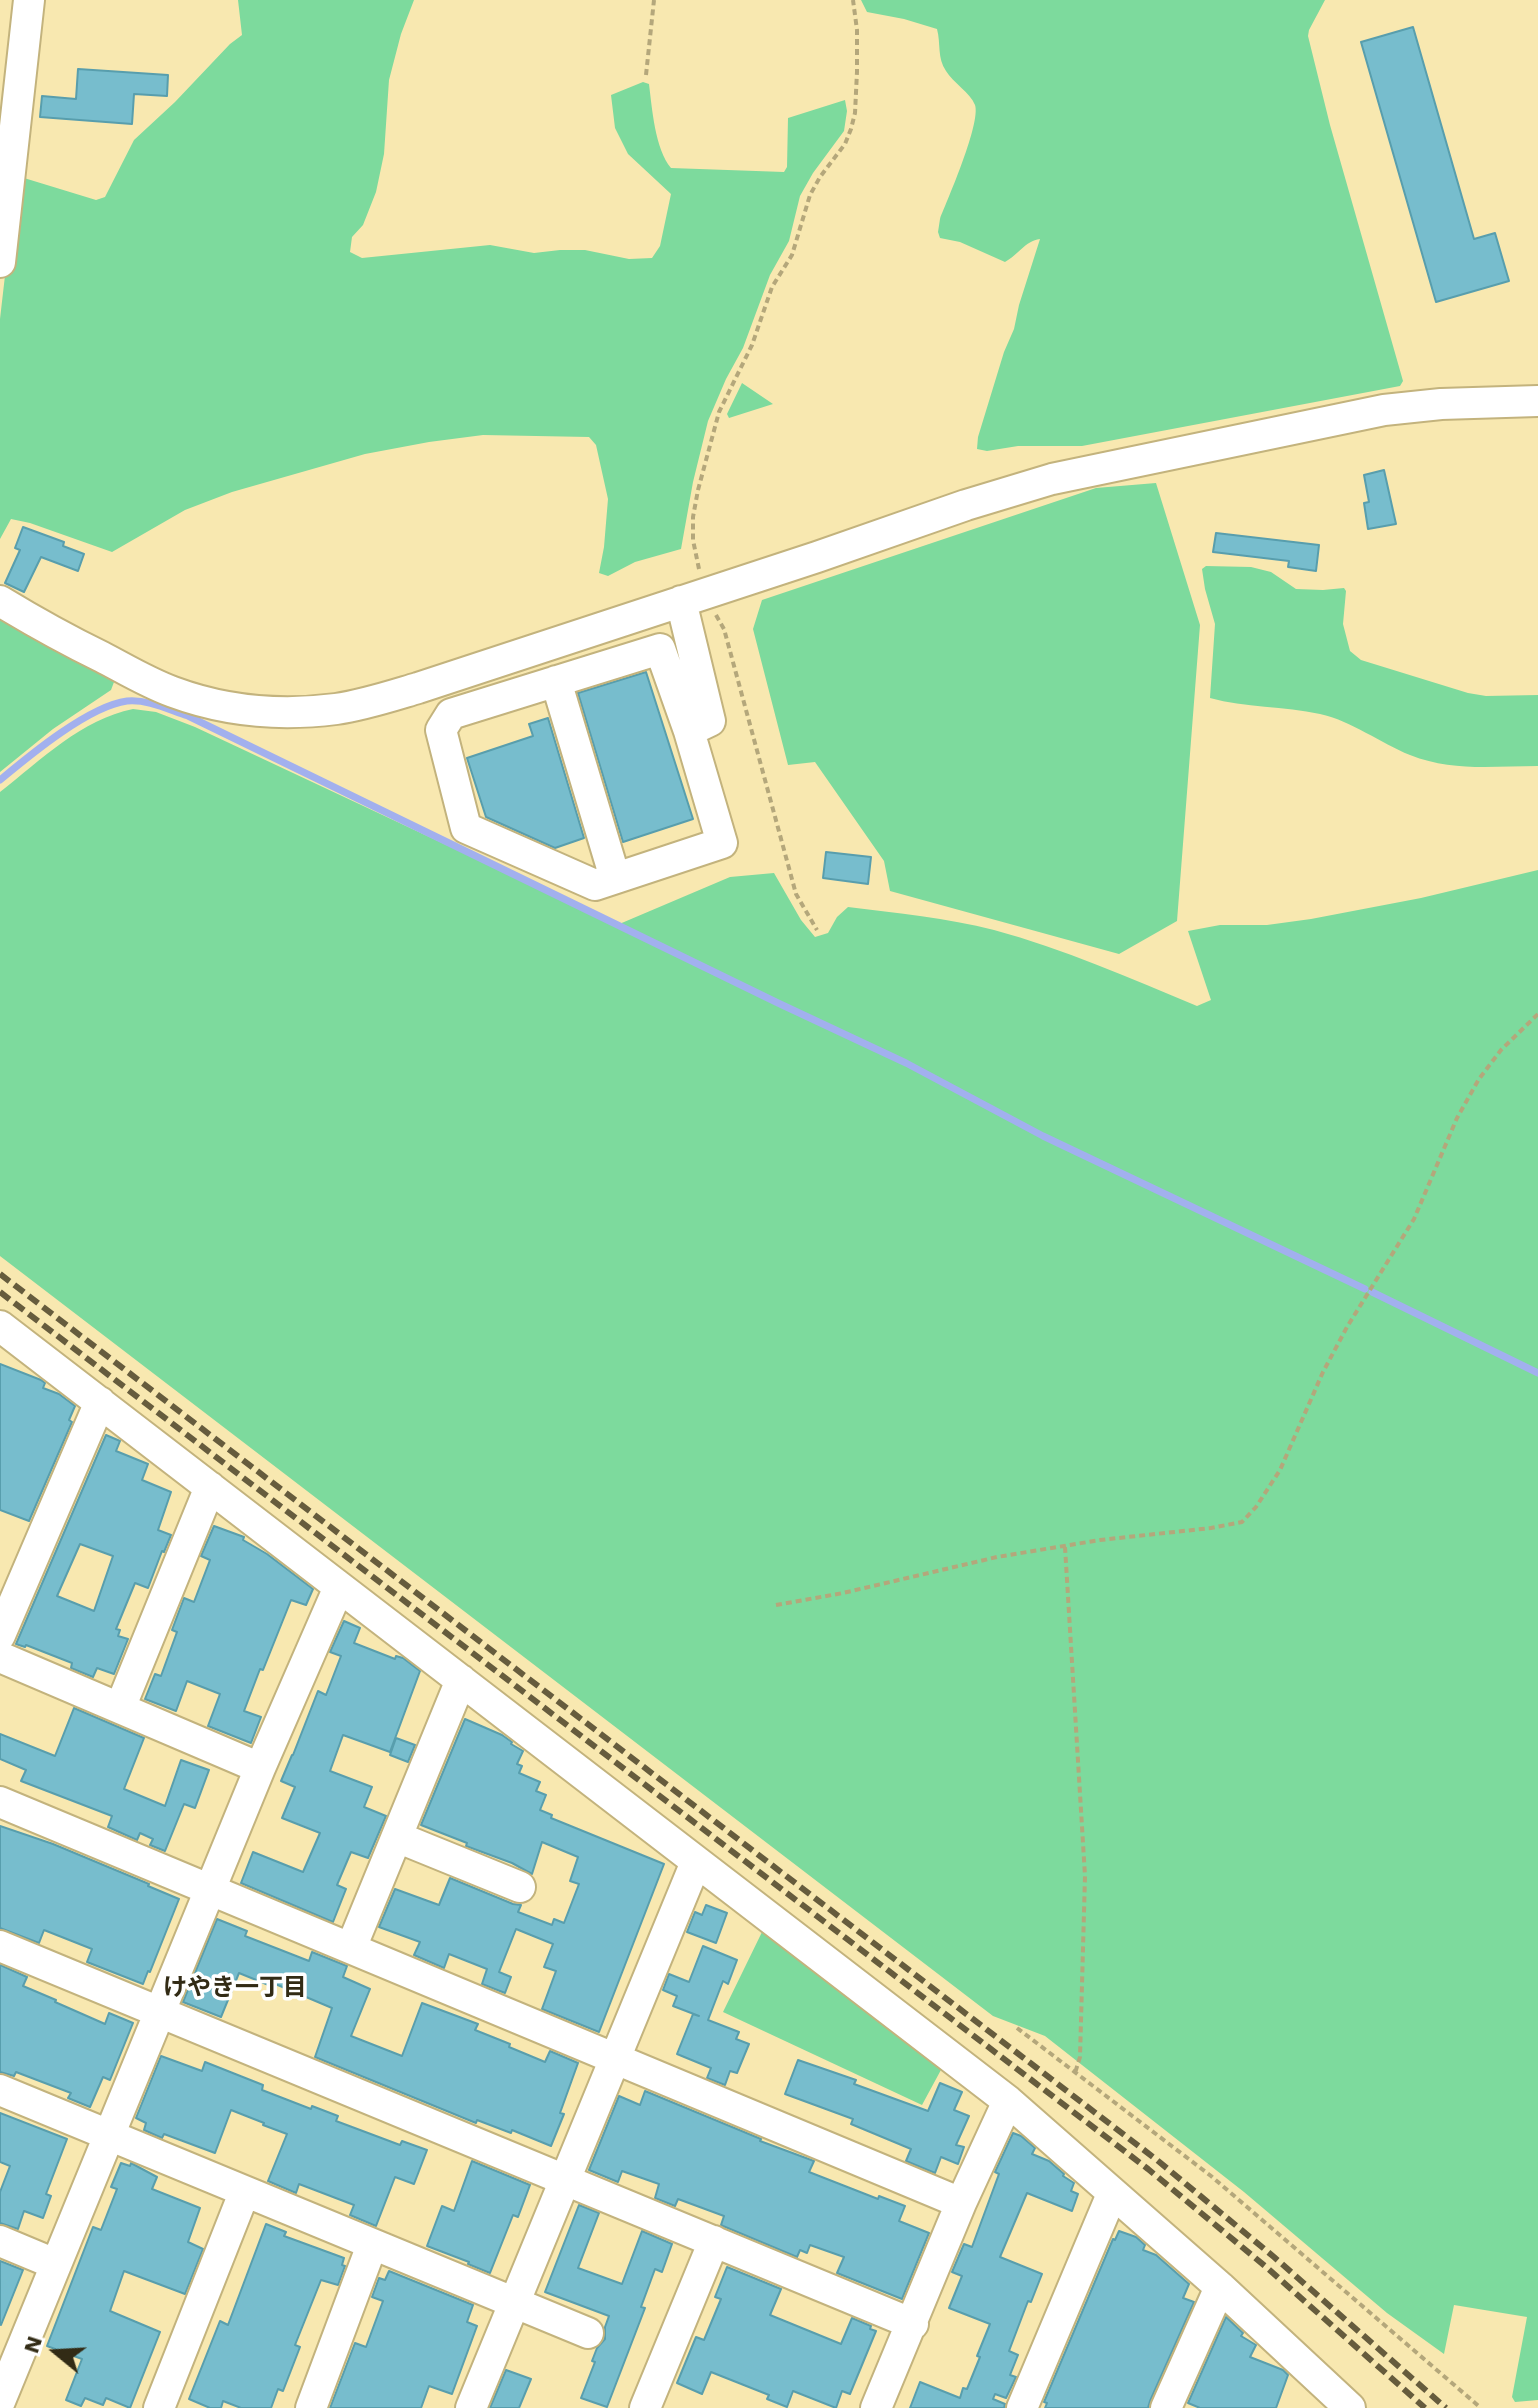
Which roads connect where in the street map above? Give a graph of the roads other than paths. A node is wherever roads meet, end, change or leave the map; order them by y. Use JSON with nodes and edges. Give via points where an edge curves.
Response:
{"nodes":[{"id":1,"x":29,"y":0,"type":"edge"},
{"id":2,"x":0,"y":262,"type":"edge"},
{"id":3,"x":1538,"y":401,"type":"edge"},
{"id":4,"x":693,"y":598,"type":"junction"},
{"id":5,"x":0,"y":601,"type":"edge"},
{"id":6,"x":556,"y":681,"type":"junction"},
{"id":7,"x":689,"y":731,"type":"junction"},
{"id":8,"x":615,"y":878,"type":"junction"},
{"id":9,"x":0,"y":1326,"type":"edge"},
{"id":10,"x":100,"y":1402,"type":"junction"},
{"id":11,"x":210,"y":1487,"type":"junction"},
{"id":12,"x":339,"y":1587,"type":"junction"},
{"id":13,"x":0,"y":1635,"type":"edge"},
{"id":14,"x":0,"y":1657,"type":"edge"},
{"id":15,"x":461,"y":1680,"type":"junction"},
{"id":16,"x":120,"y":1708,"type":"junction"},
{"id":17,"x":260,"y":1768,"type":"junction"},
{"id":18,"x":0,"y":1802,"type":"edge"},
{"id":19,"x":397,"y":1837,"type":"junction"},
{"id":20,"x":696,"y":1862,"type":"junction"},
{"id":21,"x":520,"y":1887,"type":"dead end"},
{"id":22,"x":209,"y":1889,"type":"junction"},
{"id":23,"x":0,"y":1946,"type":"edge"},
{"id":24,"x":351,"y":1948,"type":"junction"},
{"id":25,"x":159,"y":2012,"type":"junction"},
{"id":26,"x":616,"y":2059,"type":"junction"},
{"id":27,"x":0,"y":2090,"type":"edge"},
{"id":28,"x":1008,"y":2101,"type":"junction"},
{"id":29,"x":108,"y":2135,"type":"junction"},
{"id":30,"x":566,"y":2179,"type":"junction"},
{"id":31,"x":244,"y":2193,"type":"junction"},
{"id":32,"x":1112,"y":2194,"type":"junction"},
{"id":33,"x":961,"y":2203,"type":"junction"},
{"id":34,"x":0,"y":2241,"type":"edge"},
{"id":35,"x":714,"y":2241,"type":"junction"},
{"id":36,"x":372,"y":2245,"type":"junction"},
{"id":37,"x":55,"y":2264,"type":"junction"},
{"id":38,"x":1220,"y":2287,"type":"junction"},
{"id":39,"x":515,"y":2303,"type":"junction"},
{"id":40,"x":913,"y":2324,"type":"junction"},
{"id":41,"x":588,"y":2333,"type":"dead end"},
{"id":42,"x":0,"y":2401,"type":"edge"},
{"id":43,"x":159,"y":2408,"type":"edge"},
{"id":44,"x":311,"y":2408,"type":"edge"},
{"id":45,"x":471,"y":2408,"type":"edge"},
{"id":46,"x":645,"y":2408,"type":"edge"},
{"id":47,"x":876,"y":2408,"type":"edge"},
{"id":48,"x":1022,"y":2408,"type":"edge"},
{"id":49,"x":1166,"y":2408,"type":"edge"},
{"id":50,"x":1350,"y":2408,"type":"edge"}],
"edges":[{"from":1,"to":2,"type":"street"},
{"from":3,"to":4,"type":"street","via":[[1384,410],[1052,479]]},
{"from":4,"to":5,"type":"street","via":[[358,706],[265,711],[216,705],[170,691]]},
{"from":4,"to":7,"type":"street","via":[[710,721]]},
{"from":6,"to":7,"type":"street","via":[[660,649]]},
{"from":6,"to":8,"type":"street"},
{"from":6,"to":8,"type":"street","via":[[451,714],[441,730],[466,828],[595,885]]},
{"from":7,"to":8,"type":"street","via":[[722,843]]},
{"from":9,"to":10,"type":"street"},
{"from":10,"to":11,"type":"street"},
{"from":10,"to":13,"type":"street"},
{"from":11,"to":12,"type":"street"},
{"from":11,"to":16,"type":"street"},
{"from":12,"to":15,"type":"street"},
{"from":12,"to":17,"type":"street"},
{"from":14,"to":16,"type":"street"},
{"from":15,"to":19,"type":"street"},
{"from":15,"to":20,"type":"street"},
{"from":16,"to":17,"type":"street"},
{"from":17,"to":22,"type":"street"},
{"from":18,"to":22,"type":"street"},
{"from":19,"to":21,"type":"street"},
{"from":19,"to":24,"type":"street"},
{"from":20,"to":26,"type":"street"},
{"from":20,"to":28,"type":"street"},
{"from":22,"to":24,"type":"street"},
{"from":22,"to":25,"type":"street"},
{"from":23,"to":25,"type":"street"},
{"from":24,"to":26,"type":"street"},
{"from":25,"to":29,"type":"street"},
{"from":25,"to":30,"type":"street"},
{"from":26,"to":30,"type":"street"},
{"from":26,"to":33,"type":"street"},
{"from":27,"to":29,"type":"street"},
{"from":28,"to":32,"type":"street"},
{"from":28,"to":33,"type":"street"},
{"from":29,"to":31,"type":"street"},
{"from":29,"to":37,"type":"street"},
{"from":30,"to":35,"type":"street"},
{"from":30,"to":39,"type":"street"},
{"from":31,"to":36,"type":"street"},
{"from":31,"to":43,"type":"street"},
{"from":32,"to":38,"type":"street"},
{"from":32,"to":48,"type":"street"},
{"from":33,"to":40,"type":"street"},
{"from":34,"to":37,"type":"street"},
{"from":35,"to":40,"type":"street"},
{"from":35,"to":46,"type":"street"},
{"from":36,"to":39,"type":"street"},
{"from":36,"to":44,"type":"street"},
{"from":37,"to":42,"type":"street"},
{"from":38,"to":49,"type":"street"},
{"from":38,"to":50,"type":"street"},
{"from":39,"to":41,"type":"street"},
{"from":39,"to":45,"type":"street"},
{"from":40,"to":47,"type":"street"}]}
